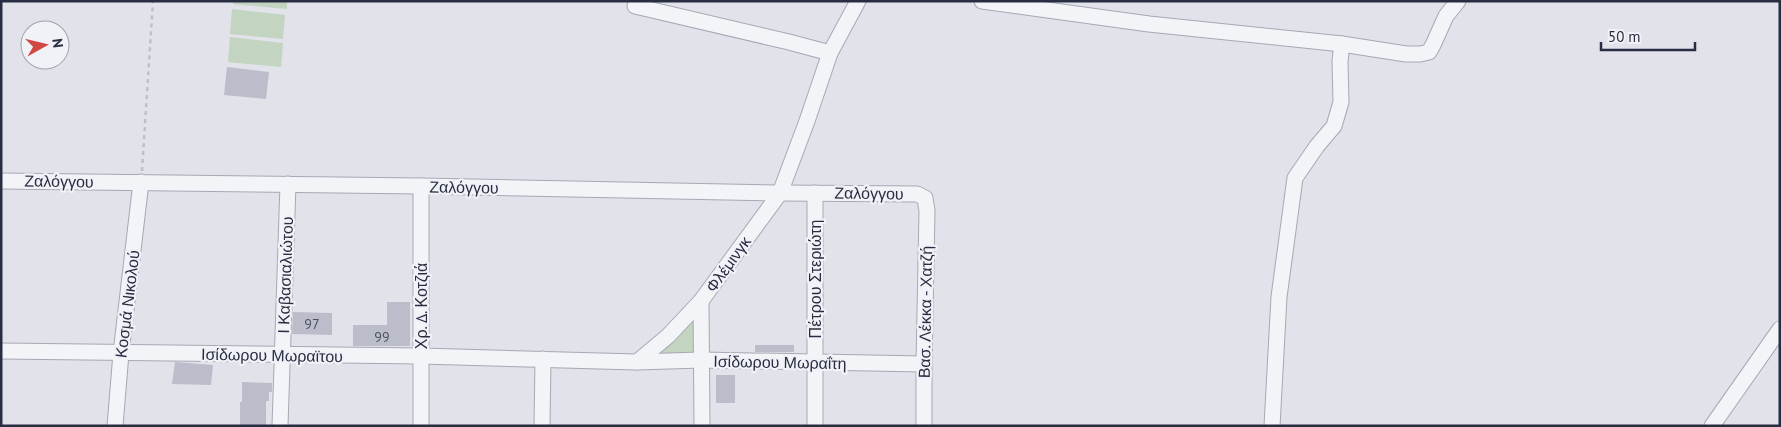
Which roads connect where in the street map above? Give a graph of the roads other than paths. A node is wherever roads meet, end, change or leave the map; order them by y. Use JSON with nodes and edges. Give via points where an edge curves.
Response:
{"nodes":[{"id":1,"x":858,"y":1,"type":"edge"},
{"id":2,"x":982,"y":1,"type":"edge"},
{"id":3,"x":1458,"y":1,"type":"edge"},
{"id":4,"x":635,"y":6,"type":"dead end"},
{"id":5,"x":1342,"y":44,"type":"junction"},
{"id":6,"x":830,"y":54,"type":"junction"},
{"id":7,"x":1,"y":181,"type":"edge"},
{"id":8,"x":141,"y":182,"type":"junction"},
{"id":9,"x":288,"y":184,"type":"junction"},
{"id":10,"x":421,"y":186,"type":"junction"},
{"id":11,"x":815,"y":192,"type":"junction"},
{"id":12,"x":780,"y":194,"type":"junction"},
{"id":13,"x":925,"y":198,"type":"joint"},
{"id":14,"x":701,"y":301,"type":"junction"},
{"id":15,"x":1780,"y":329,"type":"edge"},
{"id":16,"x":1,"y":351,"type":"edge"},
{"id":17,"x":121,"y":353,"type":"junction"},
{"id":18,"x":283,"y":356,"type":"junction"},
{"id":19,"x":421,"y":356,"type":"junction"},
{"id":20,"x":543,"y":359,"type":"junction"},
{"id":21,"x":702,"y":360,"type":"junction"},
{"id":22,"x":637,"y":362,"type":"junction"},
{"id":23,"x":814,"y":362,"type":"junction"},
{"id":24,"x":924,"y":364,"type":"junction"},
{"id":25,"x":115,"y":426,"type":"edge"},
{"id":26,"x":280,"y":426,"type":"edge"},
{"id":27,"x":421,"y":426,"type":"edge"},
{"id":28,"x":542,"y":426,"type":"edge"},
{"id":29,"x":702,"y":426,"type":"edge"},
{"id":30,"x":815,"y":426,"type":"edge"},
{"id":31,"x":924,"y":426,"type":"edge"},
{"id":32,"x":1272,"y":426,"type":"edge"},
{"id":33,"x":1712,"y":426,"type":"edge"}],
"edges":[{"from":1,"to":6,"type":"street","name":"Φλέμινγκ"},
{"from":2,"to":5,"type":"street","via":[[1150,24]]},
{"from":3,"to":5,"type":"street","via":[[1446,16],[1429,52],[1406,54]]},
{"from":4,"to":6,"type":"street"},
{"from":5,"to":32,"type":"street","via":[[1341,102],[1334,126],[1295,178],[1279,297]]},
{"from":6,"to":12,"type":"street","name":"Φλέμινγκ"},
{"from":7,"to":8,"type":"street","name":"Ζαλόγγου"},
{"from":8,"to":9,"type":"street","name":"Ζαλόγγου"},
{"from":8,"to":17,"type":"street","name":"Κοσμά Νικολού"},
{"from":9,"to":10,"type":"street","name":"Ζαλόγγου"},
{"from":9,"to":18,"type":"street","name":"Ι Καβασιαλιώτου"},
{"from":10,"to":12,"type":"street","name":"Ζαλόγγου"},
{"from":10,"to":19,"type":"street","name":"Χρ. Δ. Κοτζιά"},
{"from":11,"to":12,"type":"street","name":"Ζαλόγγου"},
{"from":11,"to":13,"type":"street","name":"Ζαλόγγου","via":[[917,194]]},
{"from":11,"to":23,"type":"street","name":"Πέτρου Στεριώτη"},
{"from":12,"to":14,"type":"street","name":"Φλέμινγκ"},
{"from":13,"to":24,"type":"street","name":"Βασ. Λέκκα - Χατζή"},
{"from":14,"to":21,"type":"street"},
{"from":14,"to":22,"type":"street","name":"Φλέμινγκ","via":[[668,336]]},
{"from":15,"to":33,"type":"street"},
{"from":16,"to":17,"type":"street","name":"Ισίδωρου Μωραϊτου"},
{"from":17,"to":18,"type":"street","name":"Ισίδωρου Μωραϊτου"},
{"from":17,"to":25,"type":"street","name":"Κοσμά Νικολού"},
{"from":18,"to":19,"type":"street","name":"Ισίδωρου Μωραϊτου"},
{"from":18,"to":26,"type":"street","name":"Ι Καβασιαλιώτου"},
{"from":19,"to":20,"type":"street","name":"Ισίδωρου Μωραϊτου"},
{"from":19,"to":27,"type":"street","name":"Χρ. Δ. Κοτζιά"},
{"from":20,"to":22,"type":"street"},
{"from":20,"to":28,"type":"street"},
{"from":21,"to":22,"type":"street","name":"Ισίδωρου Μωραΐτη"},
{"from":21,"to":23,"type":"street","name":"Ισίδωρου Μωραΐτη"},
{"from":21,"to":29,"type":"street"},
{"from":23,"to":24,"type":"street","name":"Ισίδωρου Μωραΐτη"},
{"from":23,"to":30,"type":"street","name":"Πέτρου Στεριώτη"},
{"from":24,"to":31,"type":"street","name":"Βασ. Λέκκα - Χατζή"}]}
